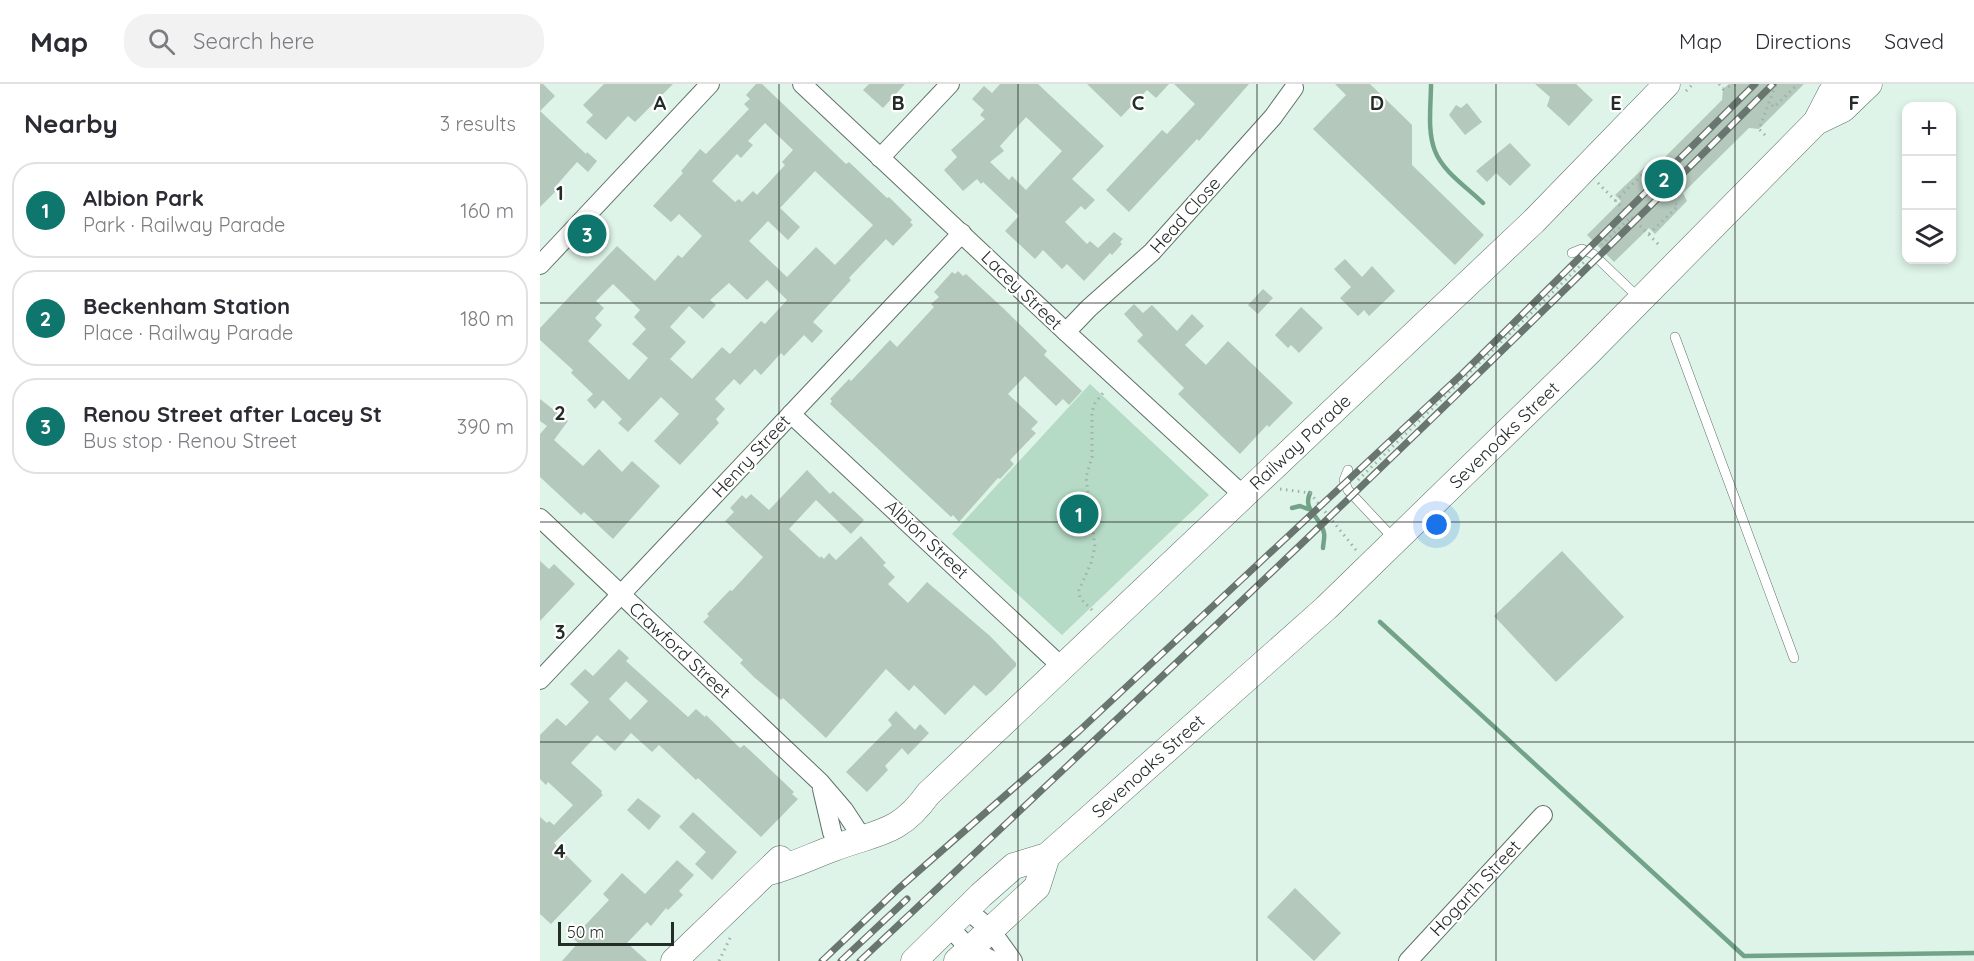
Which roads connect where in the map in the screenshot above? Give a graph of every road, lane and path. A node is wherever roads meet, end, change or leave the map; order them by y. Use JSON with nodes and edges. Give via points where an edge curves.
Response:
{"nodes":[{"id":1,"x":710,"y":84,"type":"edge"},
{"id":2,"x":802,"y":84,"type":"edge"},
{"id":3,"x":950,"y":84,"type":"edge"},
{"id":4,"x":1667,"y":84,"type":"edge"},
{"id":5,"x":1719,"y":84,"type":"edge"},
{"id":6,"x":1736,"y":84,"type":"edge"},
{"id":7,"x":1776,"y":84,"type":"edge"},
{"id":8,"x":1798,"y":84,"type":"edge"},
{"id":9,"x":1838,"y":84,"type":"edge"},
{"id":10,"x":1869,"y":84,"type":"edge"},
{"id":11,"x":1294,"y":88,"type":"dead end"},
{"id":12,"x":1772,"y":105,"type":"dead end"},
{"id":13,"x":1816,"y":122,"type":"junction"},
{"id":14,"x":1765,"y":135,"type":"dead end"},
{"id":15,"x":880,"y":158,"type":"junction"},
{"id":16,"x":1648,"y":174,"type":"dead end"},
{"id":17,"x":1597,"y":183,"type":"dead end"},
{"id":18,"x":1615,"y":201,"type":"junction"},
{"id":19,"x":1674,"y":202,"type":"dead end"},
{"id":20,"x":1631,"y":217,"type":"junction"},
{"id":21,"x":962,"y":232,"type":"junction"},
{"id":22,"x":1648,"y":235,"type":"junction"},
{"id":23,"x":1660,"y":246,"type":"dead end"},
{"id":24,"x":1572,"y":253,"type":"dead end"},
{"id":25,"x":1593,"y":254,"type":"junction"},
{"id":26,"x":540,"y":265,"type":"edge"},
{"id":27,"x":1640,"y":299,"type":"junction"},
{"id":28,"x":1066,"y":332,"type":"junction"},
{"id":29,"x":1675,"y":337,"type":"dead end"},
{"id":30,"x":1103,"y":393,"type":"dead end"},
{"id":31,"x":791,"y":414,"type":"junction"},
{"id":32,"x":1348,"y":470,"type":"dead end"},
{"id":33,"x":1276,"y":488,"type":"dead end"},
{"id":34,"x":1348,"y":490,"type":"junction"},
{"id":35,"x":1243,"y":495,"type":"junction"},
{"id":36,"x":540,"y":518,"type":"edge"},
{"id":37,"x":1394,"y":539,"type":"junction"},
{"id":38,"x":1356,"y":550,"type":"dead end"},
{"id":39,"x":621,"y":595,"type":"junction"},
{"id":40,"x":1092,"y":610,"type":"dead end"},
{"id":41,"x":1794,"y":658,"type":"dead end"},
{"id":42,"x":1061,"y":666,"type":"junction"},
{"id":43,"x":540,"y":680,"type":"edge"},
{"id":44,"x":1543,"y":815,"type":"dead end"},
{"id":45,"x":847,"y":836,"type":"junction"},
{"id":46,"x":1047,"y":856,"type":"junction"},
{"id":47,"x":957,"y":918,"type":"junction"},
{"id":48,"x":990,"y":929,"type":"junction"},
{"id":49,"x":963,"y":955,"type":"edge"},
{"id":50,"x":674,"y":961,"type":"edge"},
{"id":51,"x":914,"y":961,"type":"edge"},
{"id":52,"x":994,"y":961,"type":"edge"},
{"id":53,"x":1013,"y":961,"type":"edge"},
{"id":54,"x":1408,"y":961,"type":"edge"}],
"edges":[{"from":1,"to":26,"type":"street"},
{"from":2,"to":15,"type":"street","name":"Lacey Street"},
{"from":3,"to":15,"type":"street"},
{"from":4,"to":35,"type":"main road","name":"Railway Parade","via":[[1534,221]]},
{"from":5,"to":6,"type":"path","via":[[1723,89]]},
{"from":7,"to":14,"type":"path","via":[[1759,129]]},
{"from":8,"to":12,"type":"path","via":[[1774,108]]},
{"from":9,"to":13,"type":"main road","name":"Sevenoaks Street"},
{"from":10,"to":13,"type":"main road","name":"Sevenoaks Street","via":[[1843,109]]},
{"from":11,"to":28,"type":"street","name":"Head Close","via":[[1273,117],[1152,252]]},
{"from":13,"to":27,"type":"main road","name":"Sevenoaks Street"},
{"from":15,"to":21,"type":"street","name":"Lacey Street"},
{"from":16,"to":18,"type":"path","via":[[1646,171]]},
{"from":17,"to":18,"type":"path"},
{"from":18,"to":20,"type":"path"},
{"from":19,"to":22,"type":"path","via":[[1678,206]]},
{"from":20,"to":22,"type":"path"},
{"from":20,"to":25,"type":"path"},
{"from":21,"to":28,"type":"street","name":"Lacey Street"},
{"from":21,"to":31,"type":"street","name":"Henry Street"},
{"from":22,"to":23,"type":"path"},
{"from":24,"to":25,"type":"lane","via":[[1582,249]]},
{"from":25,"to":27,"type":"lane"},
{"from":25,"to":34,"type":"path"},
{"from":27,"to":37,"type":"main road","name":"Sevenoaks Street"},
{"from":28,"to":35,"type":"street","name":"Lacey Street"},
{"from":29,"to":41,"type":"lane"},
{"from":30,"to":40,"type":"path","via":[[1092,412],[1092,457],[1086,477],[1095,547],[1079,590],[1080,598]]},
{"from":31,"to":39,"type":"street","name":"Henry Street"},
{"from":31,"to":42,"type":"street","name":"Albion Street"},
{"from":32,"to":34,"type":"lane","via":[[1344,480]]},
{"from":33,"to":38,"type":"path","via":[[1310,493]]},
{"from":34,"to":37,"type":"lane"},
{"from":35,"to":42,"type":"main road","name":"Railway Parade"},
{"from":36,"to":39,"type":"street","name":"Crawford Street"},
{"from":37,"to":46,"type":"main road","name":"Sevenoaks Street","via":[[1326,608]]},
{"from":39,"to":43,"type":"street","name":"Henry Street"},
{"from":39,"to":45,"type":"street","name":"Crawford Street","via":[[820,782]]},
{"from":42,"to":45,"type":"main road","name":"Railway Parade","via":[[928,794]]},
{"from":44,"to":54,"type":"street","name":"Hogarth Street"},
{"from":45,"to":50,"type":"main road","name":"Railway Parade","via":[[807,842],[784,855]]},
{"from":46,"to":47,"type":"main road","name":"Sevenoaks Street","via":[[1014,866]]},
{"from":46,"to":48,"type":"main road","via":[[1037,887]]},
{"from":47,"to":48,"type":"street"},
{"from":47,"to":49,"type":"street"},
{"from":47,"to":51,"type":"main road","name":"Sevenoaks Street"},
{"from":48,"to":49,"type":"main road"},
{"from":48,"to":53,"type":"street"},
{"from":49,"to":52,"type":"street"}]}
